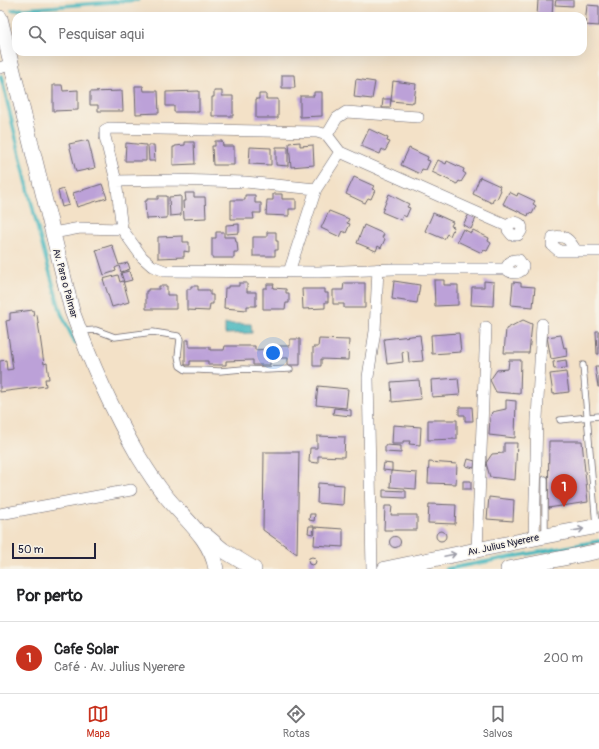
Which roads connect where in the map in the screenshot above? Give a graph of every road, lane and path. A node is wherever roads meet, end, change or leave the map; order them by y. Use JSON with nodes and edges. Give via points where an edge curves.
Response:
{"nodes":[{"id":1,"x":0,"y":18,"type":"edge"},
{"id":2,"x":5,"y":66,"type":"edge"},
{"id":3,"x":418,"y":117,"type":"dead end"},
{"id":4,"x":327,"y":135,"type":"junction"},
{"id":5,"x":340,"y":152,"type":"junction"},
{"id":6,"x":116,"y":181,"type":"junction"},
{"id":7,"x":316,"y":189,"type":"junction"},
{"id":8,"x":507,"y":226,"type":"dead end"},
{"id":9,"x":122,"y":229,"type":"junction"},
{"id":10,"x":53,"y":233,"type":"junction"},
{"id":11,"x":576,"y":251,"type":"dead end"},
{"id":12,"x":599,"y":251,"type":"edge"},
{"id":13,"x":378,"y":269,"type":"junction"},
{"id":14,"x":506,"y":269,"type":"dead end"},
{"id":15,"x":288,"y":272,"type":"junction"},
{"id":16,"x":542,"y":324,"type":"dead end"},
{"id":17,"x":486,"y":327,"type":"dead end"},
{"id":18,"x":79,"y":331,"type":"junction"},
{"id":19,"x":583,"y":365,"type":"dead end"},
{"id":20,"x":290,"y":369,"type":"dead end"},
{"id":21,"x":599,"y":416,"type":"edge"},
{"id":22,"x":588,"y":417,"type":"junction"},
{"id":23,"x":560,"y":420,"type":"dead end"},
{"id":24,"x":545,"y":478,"type":"dead end"},
{"id":25,"x":131,"y":490,"type":"dead end"},
{"id":26,"x":0,"y":514,"type":"edge"},
{"id":27,"x":190,"y":523,"type":"junction"},
{"id":28,"x":597,"y":527,"type":"edge"},
{"id":29,"x":540,"y":537,"type":"junction"},
{"id":30,"x":477,"y":550,"type":"junction"},
{"id":31,"x":598,"y":553,"type":"edge"},
{"id":32,"x":206,"y":569,"type":"edge"},
{"id":33,"x":216,"y":569,"type":"edge"},
{"id":34,"x":254,"y":569,"type":"edge"},
{"id":35,"x":372,"y":569,"type":"edge"},
{"id":36,"x":385,"y":569,"type":"edge"},
{"id":37,"x":508,"y":569,"type":"edge"}],
"edges":[{"from":1,"to":2,"type":"main road","name":"Av. Para o Palmar"},
{"from":2,"to":10,"type":"main road","name":"Av. Para o Palmar"},
{"from":3,"to":4,"type":"street","via":[[346,112],[337,118]]},
{"from":4,"to":5,"type":"street"},
{"from":4,"to":6,"type":"street","via":[[292,131],[108,128],[105,130],[105,137]]},
{"from":5,"to":7,"type":"street"},
{"from":5,"to":8,"type":"street"},
{"from":6,"to":7,"type":"street","via":[[245,182]]},
{"from":6,"to":9,"type":"street"},
{"from":7,"to":15,"type":"street"},
{"from":9,"to":10,"type":"street","via":[[80,228]]},
{"from":9,"to":15,"type":"street","via":[[142,257],[152,266],[165,271]]},
{"from":10,"to":18,"type":"main road","name":"Av. Para o Palmar"},
{"from":11,"to":12,"type":"street"},
{"from":13,"to":14,"type":"street"},
{"from":13,"to":15,"type":"street"},
{"from":13,"to":35,"type":"street","via":[[375,331],[368,377]]},
{"from":16,"to":29,"type":"street","via":[[537,420]]},
{"from":17,"to":30,"type":"street"},
{"from":18,"to":20,"type":"lane","via":[[96,330],[115,337],[153,332],[178,336],[180,366],[186,370],[220,372],[243,369]]},
{"from":18,"to":27,"type":"main road","name":"Av. Para o Palmar","via":[[103,387],[139,457],[164,494]]},
{"from":19,"to":22,"type":"lane"},
{"from":21,"to":22,"type":"lane"},
{"from":22,"to":23,"type":"lane"},
{"from":22,"to":28,"type":"lane"},
{"from":24,"to":29,"type":"lane"},
{"from":25,"to":26,"type":"street"},
{"from":27,"to":32,"type":"main road","via":[[205,549],[208,560]]},
{"from":27,"to":33,"type":"main road","via":[[206,542]]},
{"from":27,"to":34,"type":"main road","via":[[223,550]]},
{"from":29,"to":28,"type":"main road","name":"Av. Julius Nyerere","one_way":true},
{"from":29,"to":30,"type":"main road","name":"Av. Julius Nyerere"},
{"from":36,"to":30,"type":"main road","name":"Av. Julius Nyerere","one_way":true},
{"from":31,"to":37,"type":"main road"}]}
